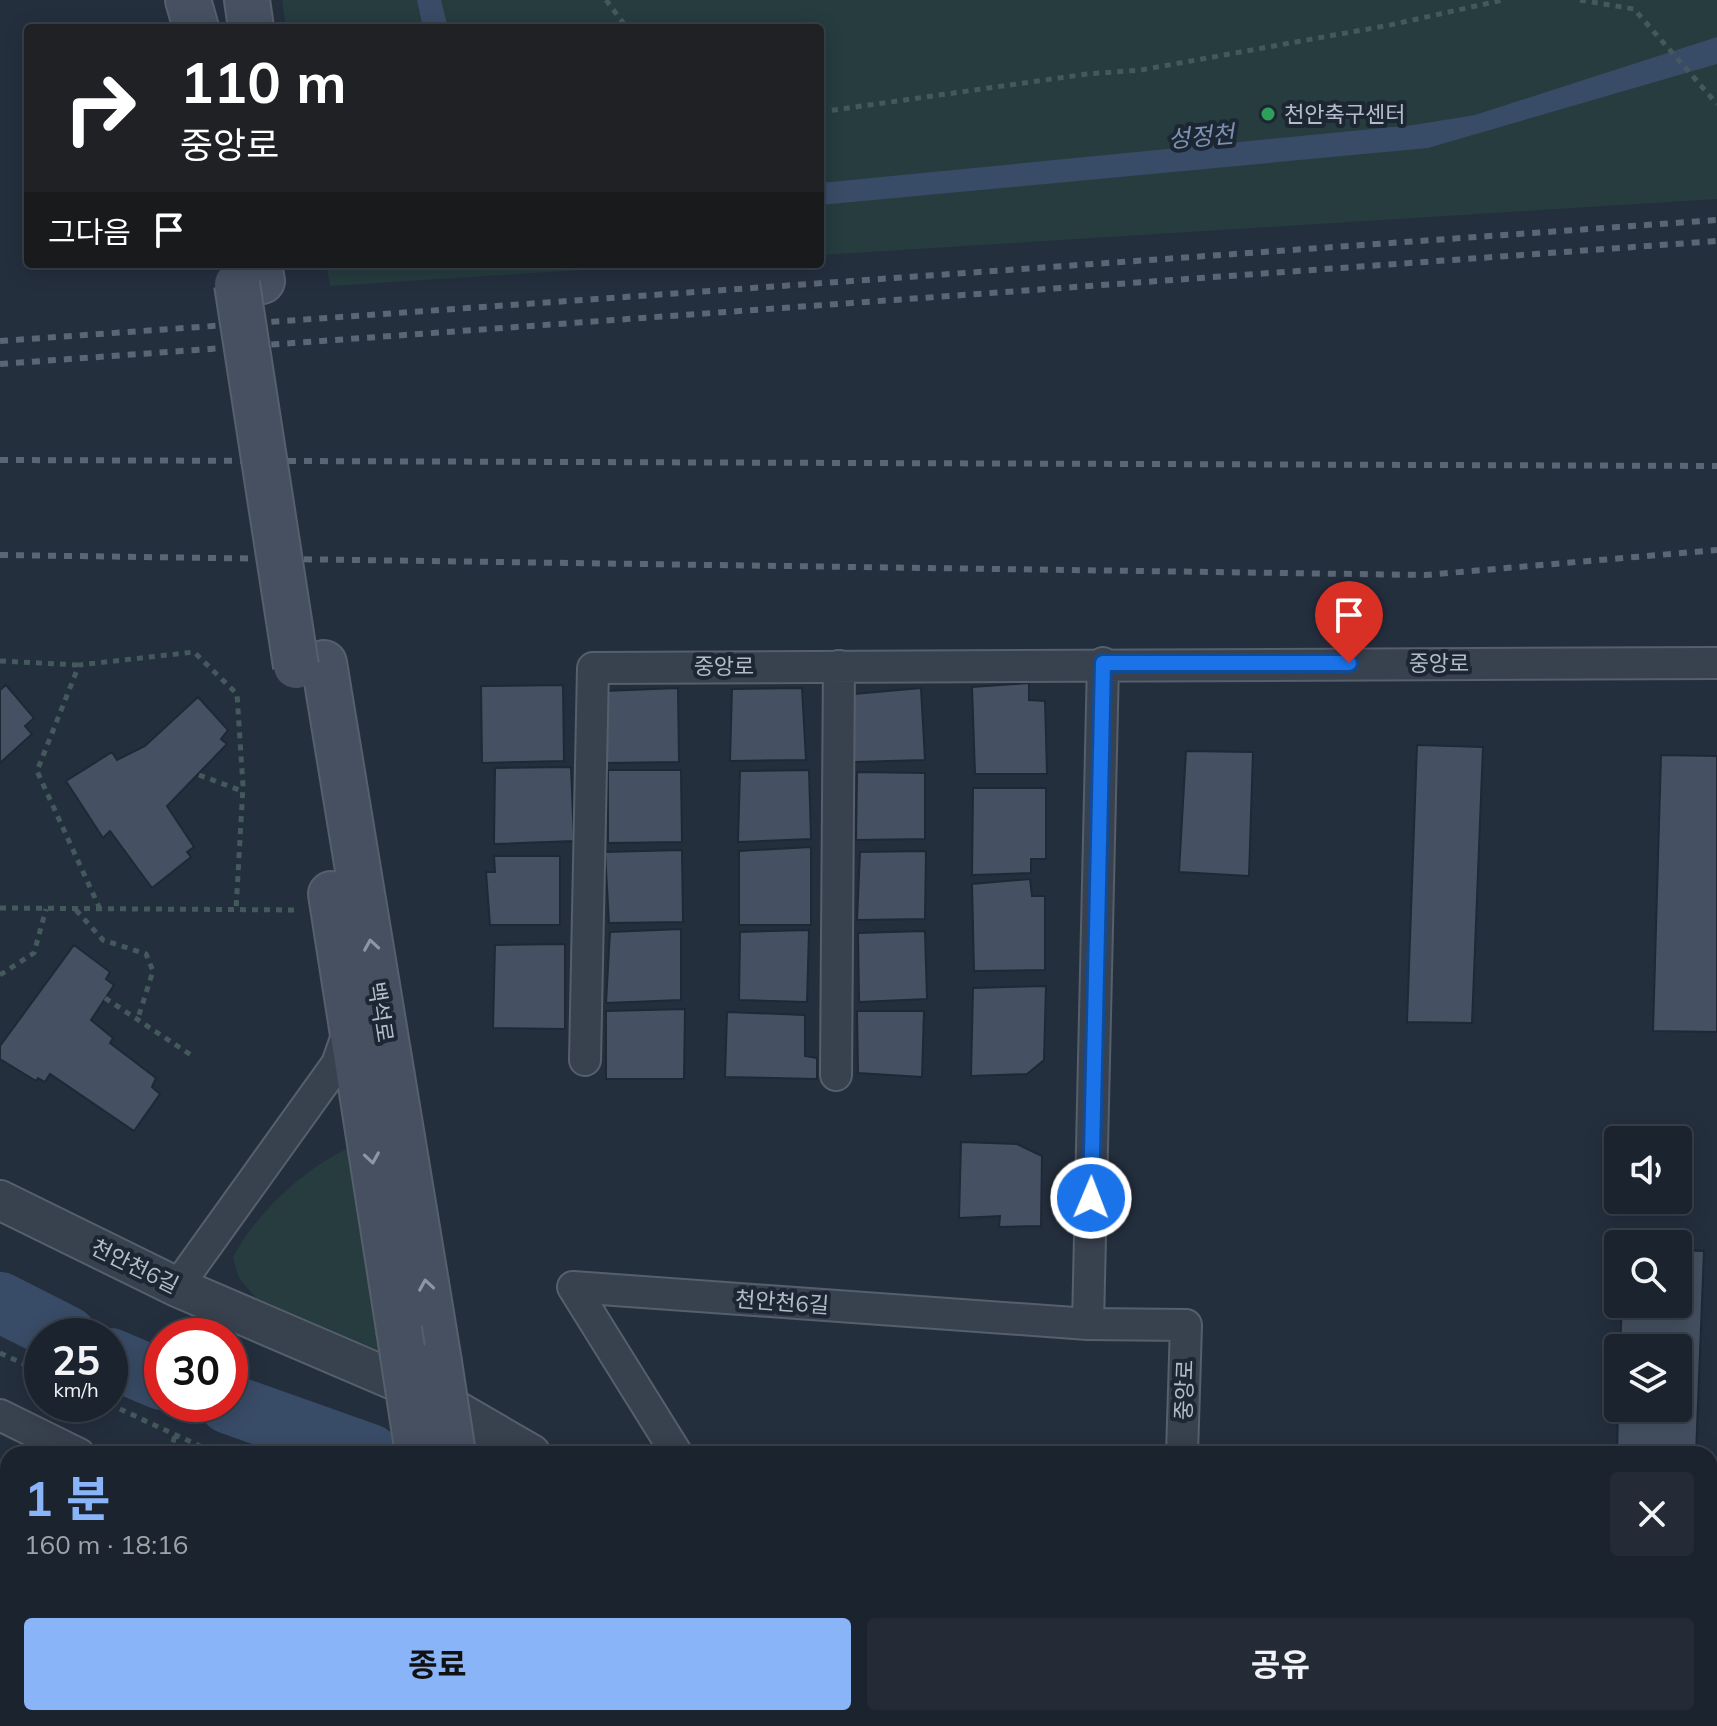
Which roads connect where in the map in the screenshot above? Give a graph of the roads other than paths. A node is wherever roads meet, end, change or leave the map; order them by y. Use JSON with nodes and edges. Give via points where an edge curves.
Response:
{"nodes":[{"id":1,"x":188,"y":0,"type":"edge"},
{"id":2,"x":196,"y":0,"type":"edge"},
{"id":3,"x":217,"y":0,"type":"edge"},
{"id":4,"x":247,"y":0,"type":"edge"},
{"id":5,"x":197,"y":24,"type":"edge"},
{"id":6,"x":198,"y":24,"type":"edge"},
{"id":7,"x":221,"y":24,"type":"edge"},
{"id":8,"x":250,"y":24,"type":"edge"},
{"id":9,"x":248,"y":273,"type":"edge"},
{"id":10,"x":1103,"y":663,"type":"junction"},
{"id":11,"x":1717,"y":663,"type":"edge"},
{"id":12,"x":310,"y":664,"type":"junction"},
{"id":13,"x":839,"y":666,"type":"junction"},
{"id":14,"x":351,"y":1021,"type":"junction"},
{"id":15,"x":585,"y":1060,"type":"dead end"},
{"id":16,"x":836,"y":1075,"type":"dead end"},
{"id":17,"x":322,"y":1084,"type":"junction"},
{"id":18,"x":364,"y":1109,"type":"junction"},
{"id":19,"x":0,"y":1200,"type":"edge"},
{"id":20,"x":177,"y":1287,"type":"junction"},
{"id":21,"x":1088,"y":1324,"type":"junction"},
{"id":22,"x":1186,"y":1325,"type":"joint"},
{"id":23,"x":0,"y":1415,"type":"edge"},
{"id":24,"x":63,"y":1446,"type":"edge"},
{"id":25,"x":417,"y":1446,"type":"edge"},
{"id":26,"x":452,"y":1446,"type":"edge"},
{"id":27,"x":517,"y":1446,"type":"edge"},
{"id":28,"x":672,"y":1446,"type":"edge"},
{"id":29,"x":1182,"y":1446,"type":"edge"}],
"edges":[{"from":1,"to":5,"type":"main road"},
{"from":2,"to":6,"type":"main road"},
{"from":3,"to":7,"type":"main road"},
{"from":4,"to":8,"type":"main road"},
{"from":9,"to":12,"type":"main road","bridge":true},
{"from":10,"to":11,"type":"street","name":"중앙로"},
{"from":10,"to":13,"type":"street","name":"중앙로"},
{"from":10,"to":21,"type":"street"},
{"from":12,"to":14,"type":"main road","name":"백석로","via":[[334,911]]},
{"from":26,"to":12,"type":"main road","name":"백석로","one_way":true,"bridge":true},
{"from":13,"to":15,"type":"street","name":"중앙로","via":[[593,668]]},
{"from":13,"to":16,"type":"street"},
{"from":14,"to":17,"type":"street","via":[[337,1064]]},
{"from":14,"to":18,"type":"main road","name":"백석로"},
{"from":17,"to":18,"type":"street","via":[[348,1092]]},
{"from":17,"to":20,"type":"street"},
{"from":18,"to":25,"type":"main road","name":"백석로","one_way":true,"bridge":true},
{"from":19,"to":20,"type":"street","name":"천안천6길"},
{"from":20,"to":27,"type":"street","name":"천안천6길","via":[[431,1396]]},
{"from":21,"to":22,"type":"street","name":"천안천6길"},
{"from":21,"to":28,"type":"street","name":"천안천6길","via":[[573,1287]]},
{"from":22,"to":29,"type":"street","name":"중앙로"},
{"from":23,"to":24,"type":"street"}]}
